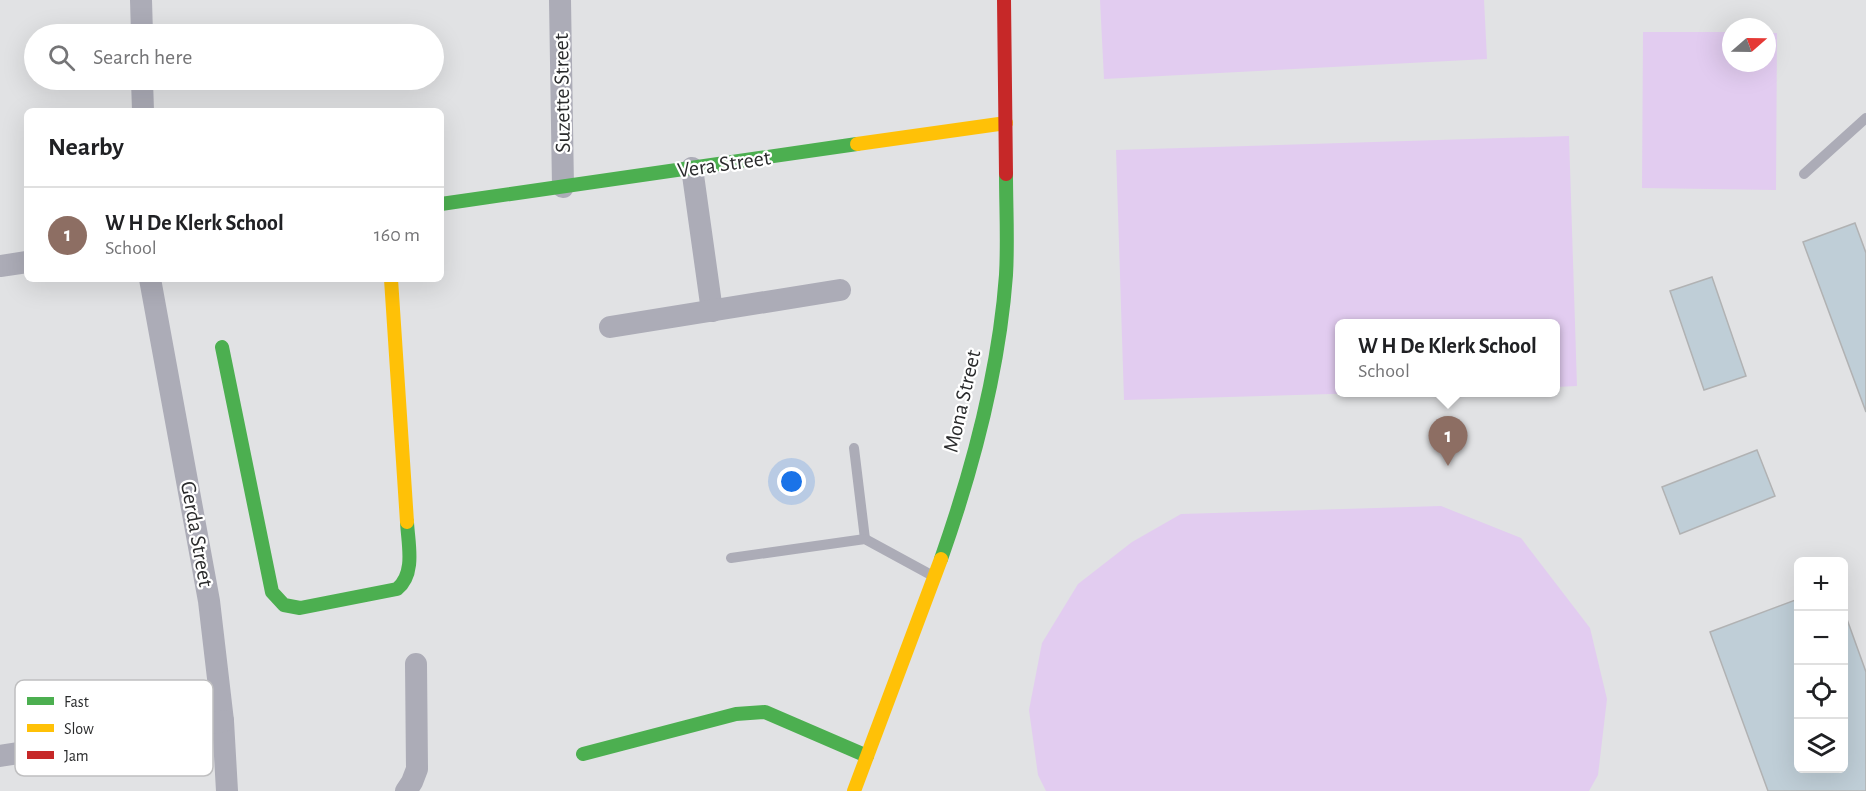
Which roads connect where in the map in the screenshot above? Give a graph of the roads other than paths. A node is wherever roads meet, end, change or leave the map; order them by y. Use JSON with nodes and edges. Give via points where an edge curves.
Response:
{"nodes":[{"id":1,"x":141,"y":0,"type":"edge"},
{"id":2,"x":560,"y":0,"type":"edge"},
{"id":3,"x":1004,"y":0,"type":"edge"},
{"id":4,"x":142,"y":24,"type":"edge"},
{"id":5,"x":142,"y":90,"type":"edge"},
{"id":6,"x":143,"y":108,"type":"edge"},
{"id":7,"x":1866,"y":118,"type":"edge"},
{"id":8,"x":1006,"y":123,"type":"junction"},
{"id":9,"x":692,"y":168,"type":"junction"},
{"id":10,"x":1804,"y":174,"type":"dead end"},
{"id":11,"x":564,"y":187,"type":"junction"},
{"id":12,"x":444,"y":204,"type":"edge"},
{"id":13,"x":24,"y":262,"type":"edge"},
{"id":14,"x":0,"y":266,"type":"edge"},
{"id":15,"x":151,"y":282,"type":"edge"},
{"id":16,"x":392,"y":282,"type":"edge"},
{"id":17,"x":840,"y":290,"type":"dead end"},
{"id":18,"x":712,"y":311,"type":"junction"},
{"id":19,"x":610,"y":327,"type":"dead end"},
{"id":20,"x":222,"y":347,"type":"dead end"},
{"id":21,"x":854,"y":448,"type":"dead end"},
{"id":22,"x":865,"y":539,"type":"junction"},
{"id":23,"x":731,"y":558,"type":"dead end"},
{"id":24,"x":936,"y":578,"type":"junction"},
{"id":25,"x":416,"y":664,"type":"dead end"},
{"id":26,"x":223,"y":721,"type":"junction"},
{"id":27,"x":213,"y":723,"type":"edge"},
{"id":28,"x":15,"y":754,"type":"edge"},
{"id":29,"x":583,"y":754,"type":"dead end"},
{"id":30,"x":0,"y":756,"type":"edge"},
{"id":31,"x":867,"y":756,"type":"junction"},
{"id":32,"x":227,"y":791,"type":"edge"},
{"id":33,"x":406,"y":791,"type":"edge"},
{"id":34,"x":854,"y":791,"type":"edge"}],
"edges":[{"from":1,"to":4,"type":"street"},
{"from":2,"to":11,"type":"street","name":"Suzette Street"},
{"from":3,"to":8,"type":"street","name":"Mona Street"},
{"from":5,"to":6,"type":"street"},
{"from":7,"to":10,"type":"lane"},
{"from":8,"to":9,"type":"street","name":"Vera Street"},
{"from":8,"to":24,"type":"street","name":"Mona Street","via":[[1005,284],[992,372]]},
{"from":9,"to":11,"type":"street","name":"Vera Street"},
{"from":9,"to":18,"type":"street"},
{"from":11,"to":12,"type":"street","name":"Vera Street"},
{"from":13,"to":14,"type":"street"},
{"from":15,"to":26,"type":"street","name":"Gerda Street","via":[[209,601]]},
{"from":16,"to":20,"type":"street","via":[[409,559],[408,575],[397,589],[300,608],[285,604],[272,592]]},
{"from":17,"to":18,"type":"street"},
{"from":18,"to":19,"type":"street"},
{"from":21,"to":22,"type":"lane"},
{"from":22,"to":23,"type":"lane"},
{"from":22,"to":24,"type":"lane"},
{"from":24,"to":31,"type":"street","name":"Mona Street"},
{"from":25,"to":33,"type":"street","via":[[417,769]]},
{"from":26,"to":27,"type":"street"},
{"from":26,"to":32,"type":"street","name":"Gerda Street"},
{"from":28,"to":30,"type":"street"},
{"from":29,"to":31,"type":"street","via":[[736,714],[765,711]]},
{"from":31,"to":34,"type":"street","name":"Mona Street"}]}
